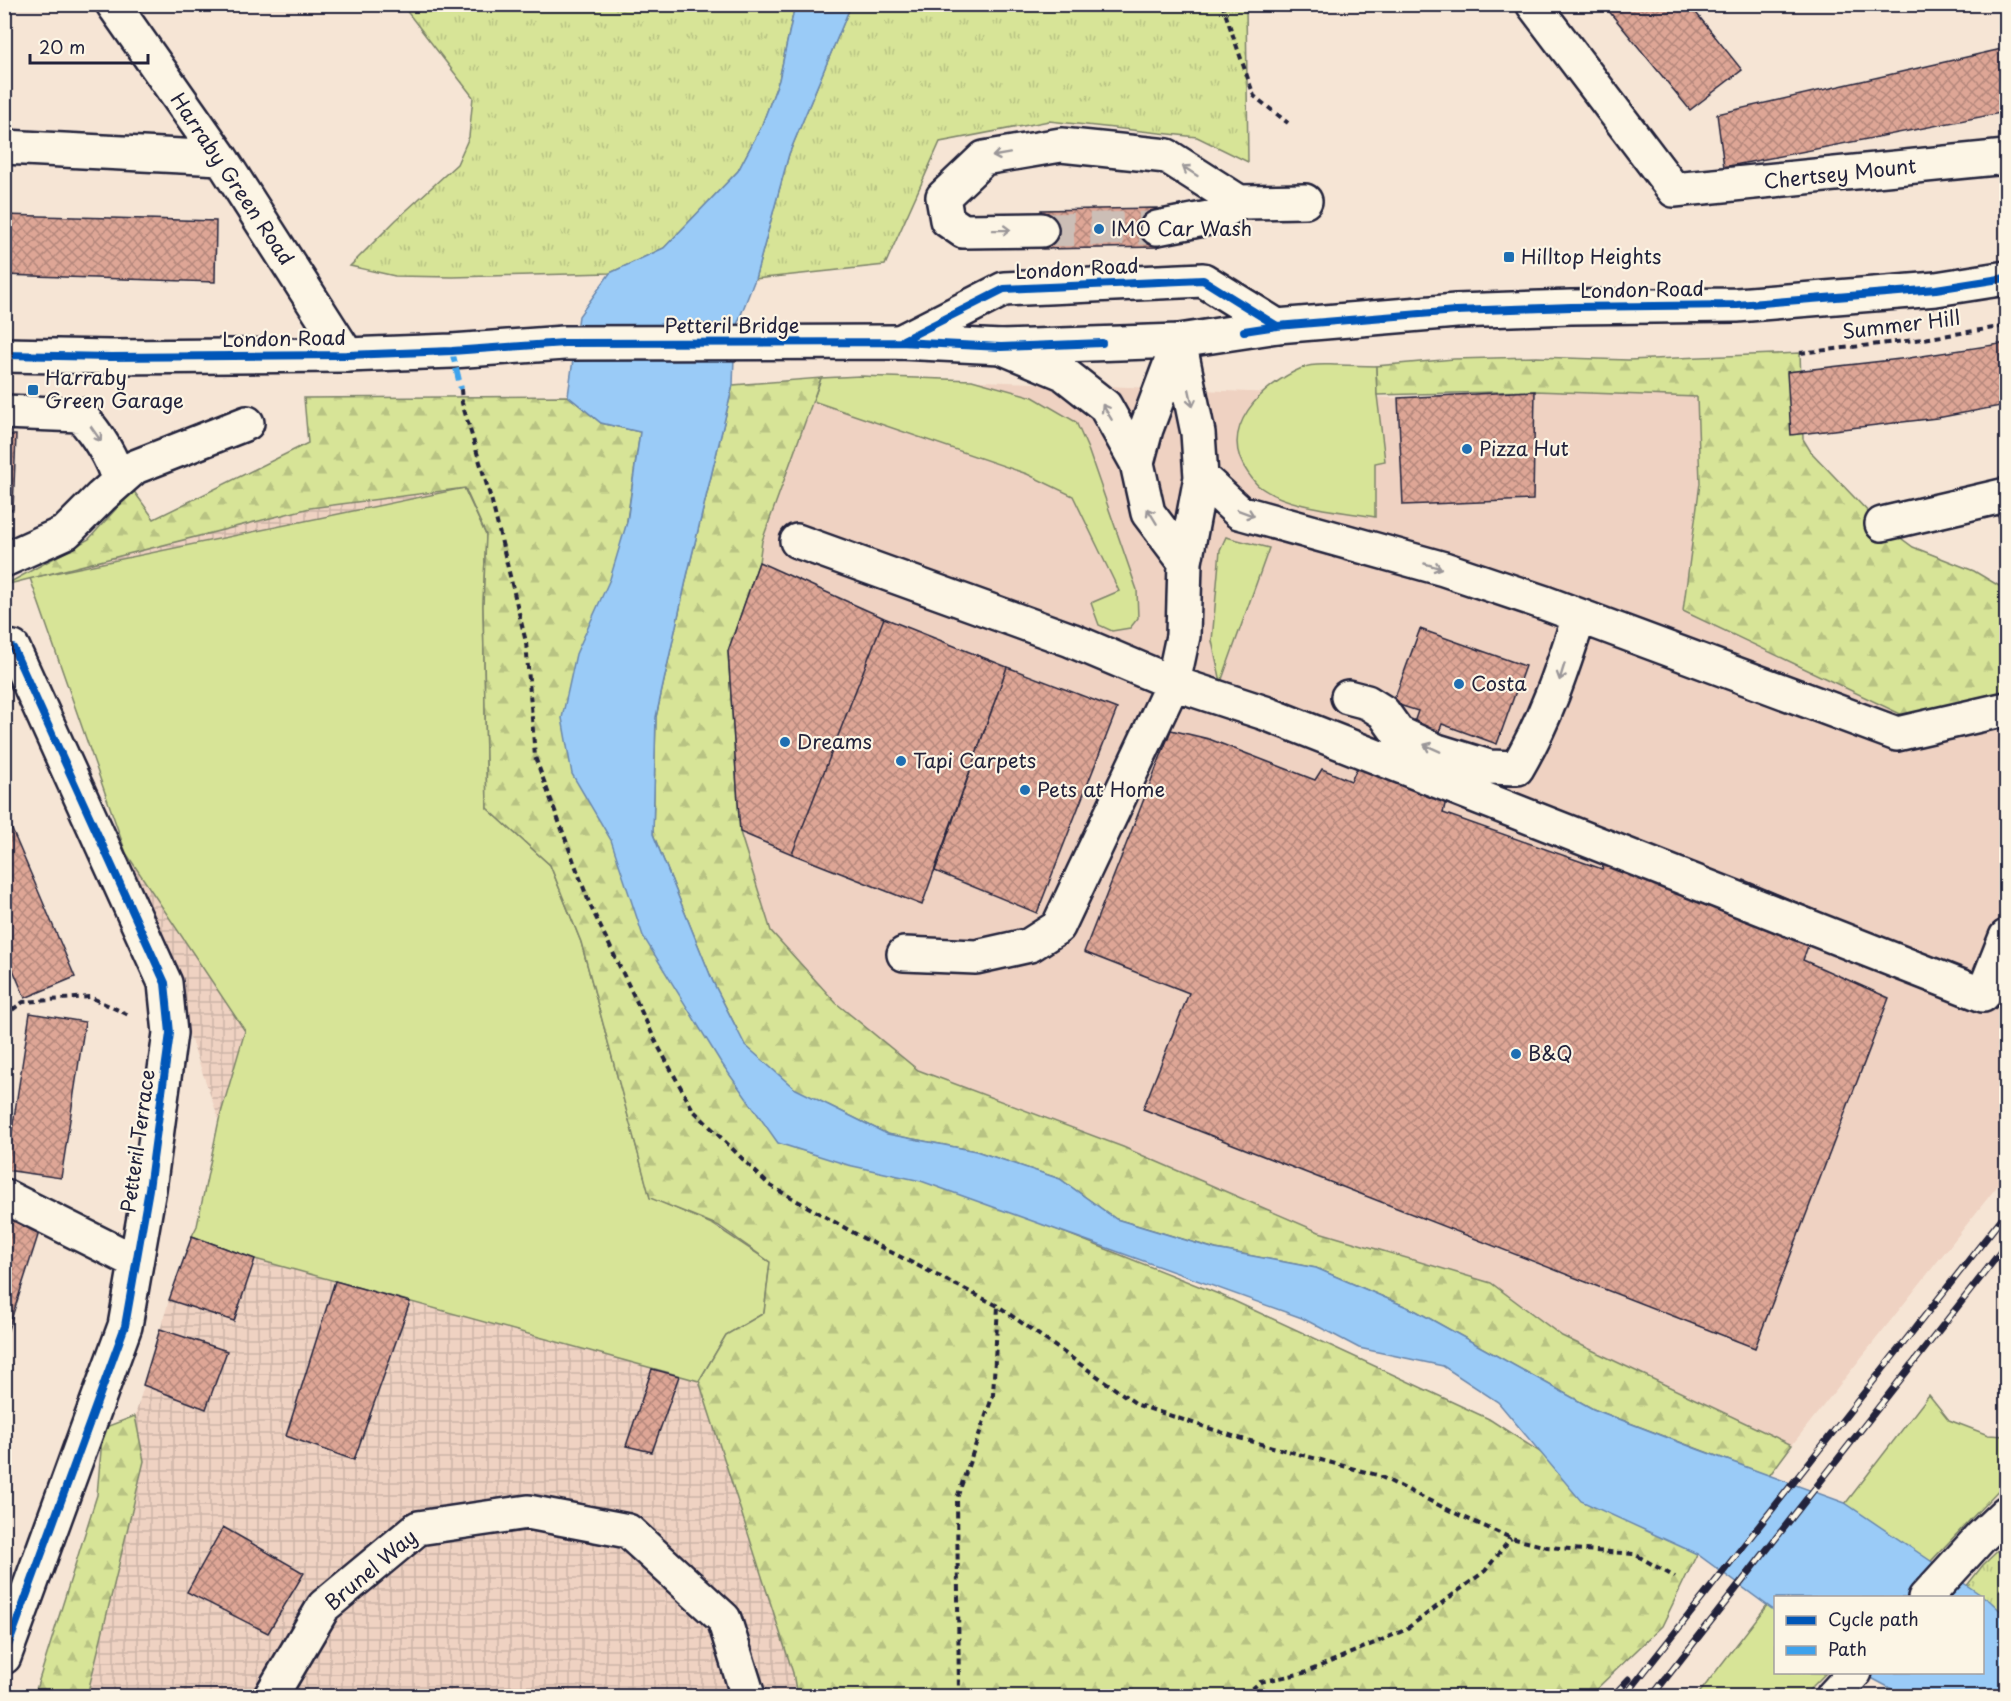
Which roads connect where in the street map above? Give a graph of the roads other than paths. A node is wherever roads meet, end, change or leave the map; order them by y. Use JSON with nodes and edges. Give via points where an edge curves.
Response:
{"nodes":[{"id":1,"x":113,"y":4,"type":"edge"},
{"id":2,"x":1533,"y":4,"type":"edge"},
{"id":3,"x":4,"y":147,"type":"edge"},
{"id":4,"x":2007,"y":157,"type":"edge"},
{"id":5,"x":221,"y":158,"type":"junction"},
{"id":6,"x":1305,"y":201,"type":"dead end"},
{"id":7,"x":1239,"y":202,"type":"junction"},
{"id":8,"x":1157,"y":228,"type":"tunnel mouth"},
{"id":9,"x":1041,"y":230,"type":"tunnel mouth"},
{"id":10,"x":2007,"y":278,"type":"edge"},
{"id":11,"x":1277,"y":326,"type":"junction"},
{"id":12,"x":1179,"y":341,"type":"junction"},
{"id":13,"x":900,"y":342,"type":"junction"},
{"id":14,"x":564,"y":343,"type":"joint"},
{"id":15,"x":1002,"y":347,"type":"junction"},
{"id":16,"x":4,"y":355,"type":"edge"},
{"id":17,"x":347,"y":355,"type":"junction"},
{"id":18,"x":4,"y":412,"type":"edge"},
{"id":19,"x":247,"y":423,"type":"dead end"},
{"id":20,"x":1137,"y":463,"type":"junction"},
{"id":21,"x":1201,"y":477,"type":"junction"},
{"id":22,"x":119,"y":481,"type":"junction"},
{"id":23,"x":2007,"y":495,"type":"edge"},
{"id":24,"x":1882,"y":524,"type":"dead end"},
{"id":25,"x":797,"y":541,"type":"dead end"},
{"id":26,"x":7,"y":555,"type":"edge"},
{"id":27,"x":1185,"y":562,"type":"junction"},
{"id":28,"x":1579,"y":616,"type":"junction"},
{"id":29,"x":4,"y":647,"type":"edge"},
{"id":30,"x":1173,"y":683,"type":"junction"},
{"id":31,"x":1348,"y":697,"type":"dead end"},
{"id":32,"x":2007,"y":709,"type":"edge"},
{"id":33,"x":2007,"y":937,"type":"edge"},
{"id":34,"x":904,"y":954,"type":"dead end"},
{"id":35,"x":4,"y":1196,"type":"edge"},
{"id":36,"x":136,"y":1262,"type":"junction"},
{"id":37,"x":2007,"y":1513,"type":"edge"},
{"id":38,"x":1927,"y":1596,"type":"edge"},
{"id":39,"x":4,"y":1657,"type":"edge"},
{"id":40,"x":1853,"y":1674,"type":"edge"},
{"id":41,"x":271,"y":1696,"type":"edge"},
{"id":42,"x":748,"y":1696,"type":"edge"},
{"id":43,"x":1833,"y":1696,"type":"edge"}],
"edges":[{"from":1,"to":5,"type":"street","name":"Harraby Green Road"},
{"from":2,"to":4,"type":"street","name":"Chertsey Mount","via":[[1674,190]]},
{"from":3,"to":5,"type":"street"},
{"from":5,"to":17,"type":"street","name":"Harraby Green Road"},
{"from":6,"to":7,"type":"street"},
{"from":7,"to":8,"type":"street","via":[[1214,217]]},
{"from":7,"to":9,"type":"street","one_way":true,"via":[[1167,156],[1061,145],[984,158],[943,197],[947,220],[963,231]]},
{"from":10,"to":11,"type":"street","name":"London Road","via":[[1936,289],[1737,305],[1456,311]]},
{"from":11,"to":12,"type":"street","name":"London Road"},
{"from":11,"to":13,"type":"street","name":"London Road","via":[[1203,280],[1004,289]]},
{"from":12,"to":15,"type":"street","name":"London Road"},
{"from":12,"to":20,"type":"street"},
{"from":12,"to":21,"type":"street","one_way":true,"via":[[1198,433]]},
{"from":13,"to":14,"type":"street","name":"Petteril Bridge"},
{"from":13,"to":15,"type":"street","name":"London Road"},
{"from":14,"to":17,"type":"street","name":"London Road"},
{"from":20,"to":15,"type":"street","one_way":true,"via":[[1105,406],[1063,373]]},
{"from":16,"to":17,"type":"street","name":"London Road"},
{"from":18,"to":22,"type":"street","one_way":true,"via":[[80,415],[112,460]]},
{"from":19,"to":22,"type":"street","via":[[135,467]]},
{"from":27,"to":20,"type":"street","one_way":true,"via":[[1148,513]]},
{"from":21,"to":27,"type":"street"},
{"from":21,"to":28,"type":"street","one_way":true,"via":[[1239,512],[1444,569]]},
{"from":22,"to":26,"type":"street","via":[[66,532]]},
{"from":23,"to":24,"type":"street"},
{"from":25,"to":30,"type":"street","via":[[1071,640]]},
{"from":27,"to":30,"type":"street","via":[[1183,636]]},
{"from":28,"to":31,"type":"street","one_way":true,"via":[[1558,686],[1518,768],[1489,767],[1437,751],[1398,733],[1383,712],[1368,702]]},
{"from":28,"to":32,"type":"street","via":[[1897,734]]},
{"from":29,"to":36,"type":"street","name":"Petteril Terrace","via":[[13,648],[165,983],[170,1033]]},
{"from":30,"to":33,"type":"street","via":[[1265,713],[1983,995]]},
{"from":30,"to":34,"type":"street","via":[[1058,927],[1030,945],[976,957]]},
{"from":35,"to":36,"type":"street"},
{"from":36,"to":39,"type":"street","name":"Petteril Terrace","via":[[125,1326]]},
{"from":37,"to":38,"type":"street"},
{"from":40,"to":43,"type":"street"},
{"from":41,"to":42,"type":"street","name":"Brunel Way","via":[[324,1606],[418,1527],[528,1512],[628,1531],[724,1619]]}]}
